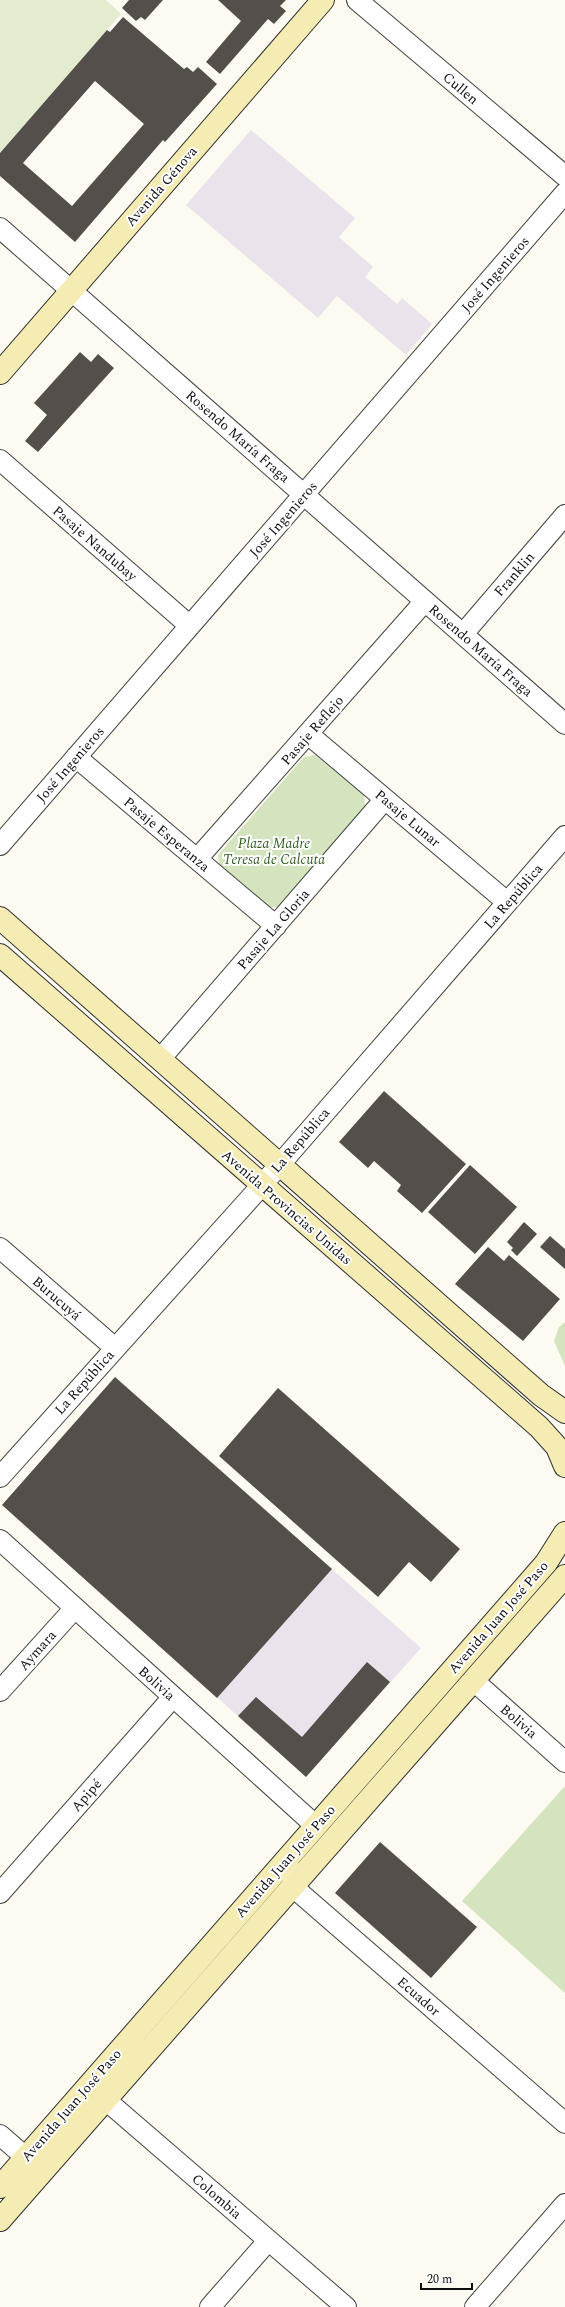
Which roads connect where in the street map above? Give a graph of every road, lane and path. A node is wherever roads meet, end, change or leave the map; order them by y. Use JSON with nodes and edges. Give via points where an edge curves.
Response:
{"nodes":[{"id":1,"x":323,"y":0,"type":"edge"},
{"id":2,"x":357,"y":0,"type":"edge"},
{"id":3,"x":565,"y":176,"type":"edge"},
{"id":4,"x":565,"y":193,"type":"edge"},
{"id":5,"x":0,"y":228,"type":"edge"},
{"id":6,"x":72,"y":290,"type":"junction"},
{"id":7,"x":0,"y":373,"type":"edge"},
{"id":8,"x":0,"y":460,"type":"edge"},
{"id":9,"x":304,"y":494,"type":"junction"},
{"id":10,"x":565,"y":515,"type":"edge"},
{"id":11,"x":425,"y":601,"type":"junction"},
{"id":12,"x":190,"y":626,"type":"junction"},
{"id":13,"x":463,"y":634,"type":"junction"},
{"id":14,"x":565,"y":724,"type":"edge"},
{"id":15,"x":308,"y":734,"type":"junction"},
{"id":16,"x":76,"y":757,"type":"junction"},
{"id":17,"x":385,"y":799,"type":"junction"},
{"id":18,"x":565,"y":836,"type":"edge"},
{"id":19,"x":0,"y":845,"type":"edge"},
{"id":20,"x":197,"y":859,"type":"junction"},
{"id":21,"x":508,"y":902,"type":"junction"},
{"id":22,"x":0,"y":918,"type":"edge"},
{"id":23,"x":276,"y":926,"type":"junction"},
{"id":24,"x":0,"y":955,"type":"edge"},
{"id":25,"x":161,"y":1058,"type":"junction"},
{"id":26,"x":280,"y":1164,"type":"junction"},
{"id":27,"x":262,"y":1185,"type":"junction"},
{"id":28,"x":0,"y":1248,"type":"edge"},
{"id":29,"x":115,"y":1348,"type":"junction"},
{"id":30,"x":565,"y":1412,"type":"edge"},
{"id":31,"x":565,"y":1466,"type":"edge"},
{"id":32,"x":0,"y":1477,"type":"edge"},
{"id":33,"x":565,"y":1533,"type":"edge"},
{"id":34,"x":0,"y":1540,"type":"edge"},
{"id":35,"x":565,"y":1576,"type":"edge"},
{"id":36,"x":74,"y":1609,"type":"junction"},
{"id":37,"x":474,"y":1681,"type":"junction"},
{"id":38,"x":0,"y":1691,"type":"edge"},
{"id":39,"x":173,"y":1697,"type":"junction"},
{"id":40,"x":565,"y":1762,"type":"edge"},
{"id":41,"x":316,"y":1826,"type":"junction"},
{"id":42,"x":283,"y":1863,"type":"junction"},
{"id":43,"x":293,"y":1887,"type":"junction"},
{"id":44,"x":0,"y":1893,"type":"edge"},
{"id":45,"x":88,"y":2086,"type":"junction"},
{"id":46,"x":106,"y":2101,"type":"junction"},
{"id":47,"x":565,"y":2123,"type":"edge"},
{"id":48,"x":0,"y":2135,"type":"edge"},
{"id":49,"x":25,"y":2158,"type":"junction"},
{"id":50,"x":42,"y":2172,"type":"junction"},
{"id":51,"x":0,"y":2187,"type":"edge"},
{"id":52,"x":565,"y":2204,"type":"edge"},
{"id":53,"x":0,"y":2220,"type":"edge"},
{"id":54,"x":268,"y":2241,"type":"junction"},
{"id":55,"x":210,"y":2307,"type":"edge"},
{"id":56,"x":346,"y":2307,"type":"edge"},
{"id":57,"x":475,"y":2307,"type":"edge"}],
"edges":[{"from":1,"to":6,"type":"main road","name":"Avenida Génova"},
{"from":2,"to":3,"type":"street","name":"Cullen"},
{"from":4,"to":9,"type":"street","name":"José Ingenieros"},
{"from":5,"to":6,"type":"street","name":"Rosendo María Fraga"},
{"from":6,"to":7,"type":"main road","name":"Avenida Génova"},
{"from":6,"to":9,"type":"street","name":"Rosendo María Fraga"},
{"from":8,"to":12,"type":"street","name":"Pasaje Nandubay"},
{"from":9,"to":11,"type":"street","name":"Rosendo María Fraga"},
{"from":9,"to":12,"type":"street","name":"José Ingenieros"},
{"from":10,"to":13,"type":"street","name":"Franklin"},
{"from":11,"to":13,"type":"street","name":"Rosendo María Fraga"},
{"from":11,"to":15,"type":"street","name":"Pasaje Reflejo"},
{"from":12,"to":16,"type":"street","name":"José Ingenieros"},
{"from":13,"to":14,"type":"street","name":"Rosendo María Fraga"},
{"from":15,"to":17,"type":"street","name":"Pasaje Lunar"},
{"from":15,"to":20,"type":"street","name":"Pasaje Reflejo"},
{"from":16,"to":19,"type":"street","name":"José Ingenieros"},
{"from":16,"to":20,"type":"street","name":"Pasaje Esperanza"},
{"from":17,"to":21,"type":"street","name":"Pasaje Lunar"},
{"from":17,"to":23,"type":"street","name":"Pasaje La Gloria"},
{"from":18,"to":21,"type":"street","name":"La República"},
{"from":20,"to":23,"type":"street","name":"Pasaje Esperanza"},
{"from":21,"to":26,"type":"street","name":"La República"},
{"from":22,"to":25,"type":"main road","name":"Avenida Provincias Unidas"},
{"from":23,"to":25,"type":"street","name":"Pasaje La Gloria"},
{"from":24,"to":27,"type":"main road","name":"Avenida Provincias Unidas"},
{"from":25,"to":26,"type":"main road","name":"Avenida Provincias Unidas"},
{"from":26,"to":27,"type":"street","name":"La República"},
{"from":26,"to":30,"type":"main road","name":"Avenida Provincias Unidas","via":[[541,1395]]},
{"from":27,"to":29,"type":"street","name":"La República"},
{"from":27,"to":31,"type":"main road","name":"Avenida Provincias Unidas","via":[[539,1427],[557,1448]]},
{"from":28,"to":29,"type":"street","name":"Burucuyá"},
{"from":29,"to":32,"type":"street","name":"La República"},
{"from":33,"to":41,"type":"main road","name":"Avenida Juan José Paso","via":[[546,1563]]},
{"from":34,"to":36,"type":"street","name":"Bolivia"},
{"from":35,"to":37,"type":"main road","name":"Avenida Juan José Paso"},
{"from":36,"to":38,"type":"street","name":"Aymara"},
{"from":36,"to":39,"type":"street","name":"Bolivia"},
{"from":37,"to":40,"type":"street","name":"Bolivia"},
{"from":37,"to":43,"type":"main road","name":"Avenida Juan José Paso"},
{"from":39,"to":41,"type":"street","name":"Bolivia"},
{"from":39,"to":44,"type":"street","name":"Apipé"},
{"from":41,"to":42,"type":"main road","name":"Avenida Juan José Paso"},
{"from":42,"to":43,"type":"street","via":[[292,1872]]},
{"from":42,"to":45,"type":"main road","name":"Avenida Juan José Paso"},
{"from":43,"to":46,"type":"main road","name":"Avenida Juan José Paso"},
{"from":43,"to":47,"type":"street","name":"Ecuador"},
{"from":45,"to":46,"type":"street","name":"Colombia"},
{"from":45,"to":49,"type":"main road","name":"Avenida Juan José Paso"},
{"from":46,"to":50,"type":"main road","name":"Avenida Juan José Paso"},
{"from":46,"to":54,"type":"street","name":"Colombia"},
{"from":48,"to":49,"type":"street"},
{"from":49,"to":50,"type":"street"},
{"from":49,"to":51,"type":"main road","name":"Avenida Juan José Paso"},
{"from":50,"to":53,"type":"main road","name":"Avenida Juan José Paso"},
{"from":52,"to":57,"type":"street"},
{"from":54,"to":55,"type":"street"},
{"from":54,"to":56,"type":"street","name":"Colombia"}]}
